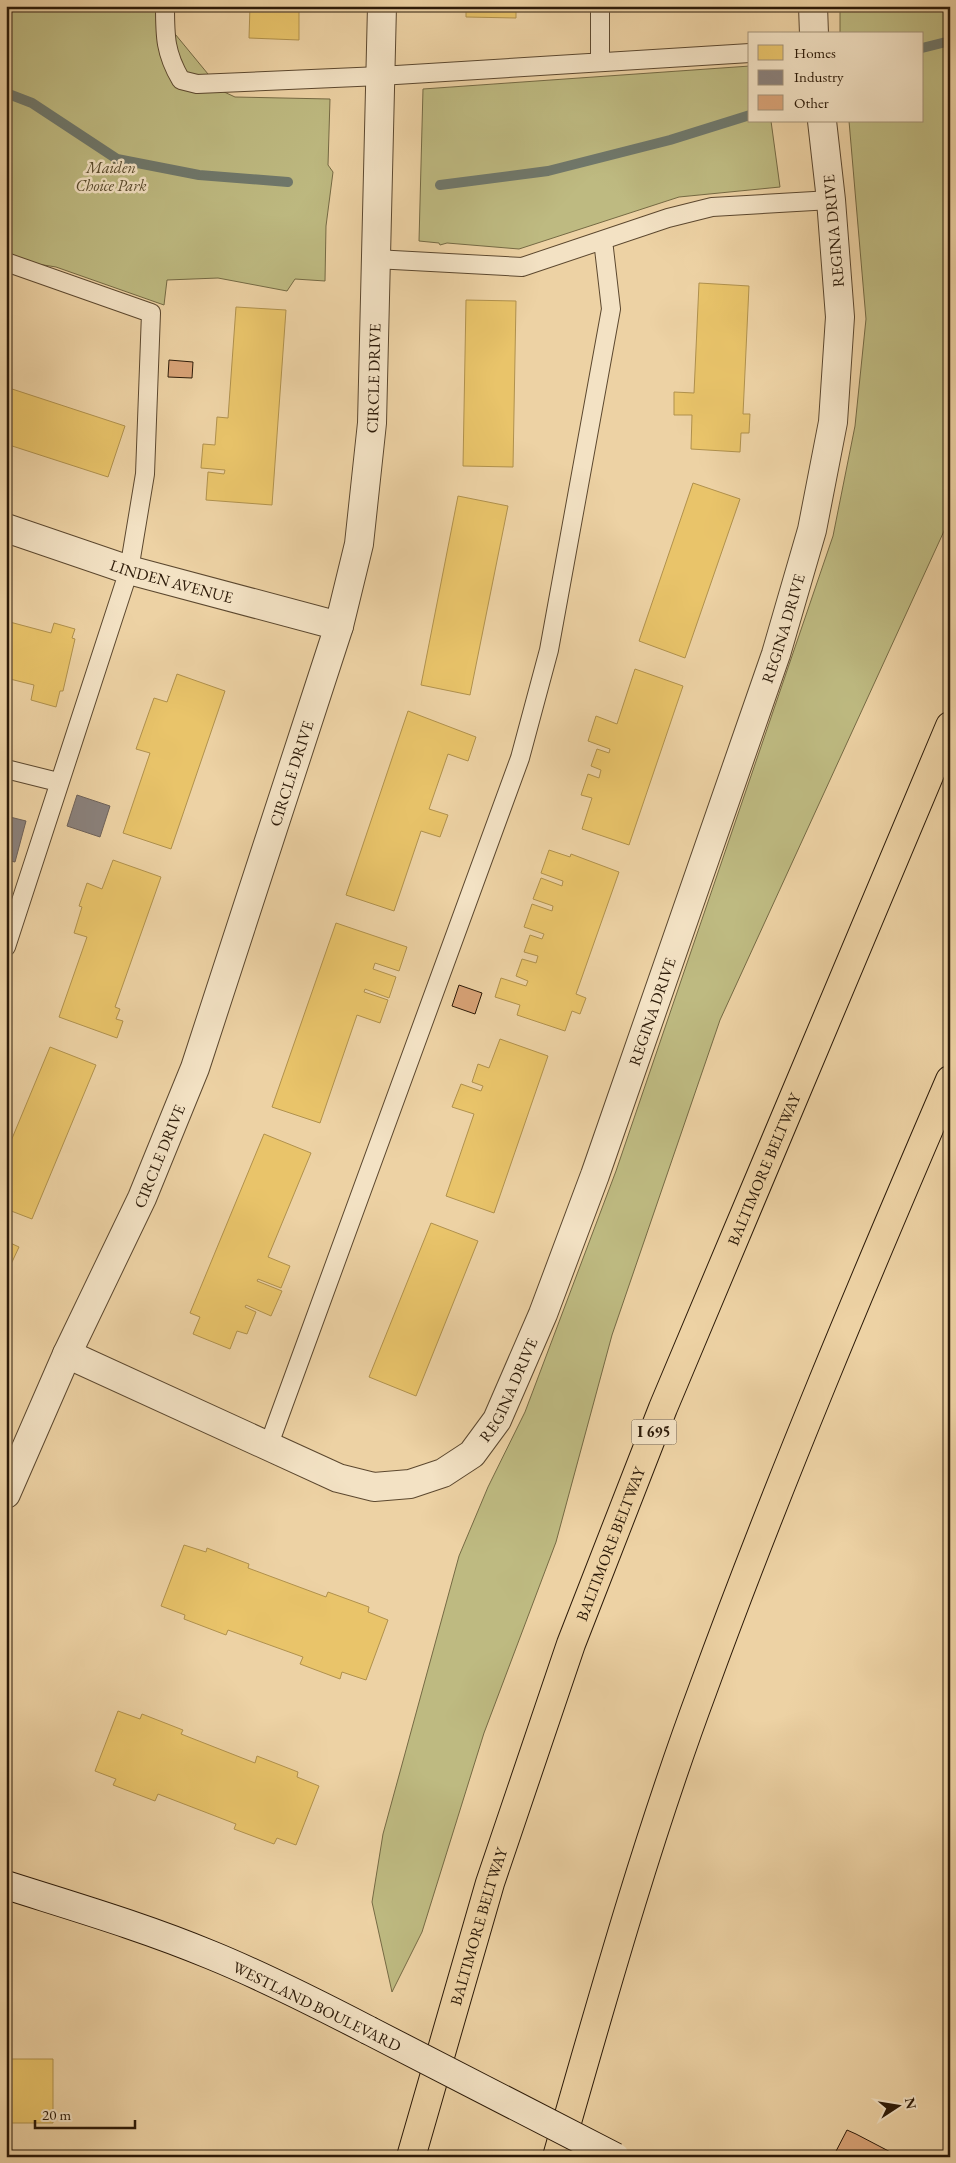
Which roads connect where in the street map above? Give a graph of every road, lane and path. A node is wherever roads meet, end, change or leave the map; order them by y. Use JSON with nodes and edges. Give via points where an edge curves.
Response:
{"nodes":[{"id":1,"x":165,"y":6,"type":"edge"},
{"id":2,"x":382,"y":6,"type":"edge"},
{"id":3,"x":600,"y":6,"type":"edge"},
{"id":4,"x":813,"y":6,"type":"edge"},
{"id":5,"x":814,"y":32,"type":"edge"},
{"id":6,"x":748,"y":53,"type":"edge"},
{"id":7,"x":600,"y":62,"type":"junction"},
{"id":8,"x":380,"y":76,"type":"junction"},
{"id":9,"x":822,"y":122,"type":"edge"},
{"id":10,"x":831,"y":200,"type":"junction"},
{"id":11,"x":603,"y":240,"type":"junction"},
{"id":12,"x":375,"y":259,"type":"junction"},
{"id":13,"x":6,"y":262,"type":"edge"},
{"id":14,"x":6,"y":528,"type":"edge"},
{"id":15,"x":128,"y":570,"type":"junction"},
{"id":16,"x":339,"y":626,"type":"junction"},
{"id":17,"x":950,"y":726,"type":"edge"},
{"id":18,"x":6,"y":769,"type":"edge"},
{"id":19,"x":58,"y":782,"type":"junction"},
{"id":20,"x":6,"y":947,"type":"edge"},
{"id":21,"x":950,"y":1080,"type":"edge"},
{"id":22,"x":66,"y":1354,"type":"junction"},
{"id":23,"x":268,"y":1447,"type":"junction"},
{"id":24,"x":6,"y":1494,"type":"edge"},
{"id":25,"x":6,"y":1885,"type":"edge"},
{"id":26,"x":410,"y":2157,"type":"edge"},
{"id":27,"x":557,"y":2157,"type":"edge"},
{"id":28,"x":615,"y":2157,"type":"edge"}],
"edges":[{"from":1,"to":8,"type":"lane","via":[[165,42],[181,80],[197,84]]},
{"from":2,"to":8,"type":"street","name":"CIRCLE DRIVE"},
{"from":3,"to":7,"type":"lane"},
{"from":4,"to":5,"type":"street"},
{"from":6,"to":7,"type":"lane"},
{"from":7,"to":8,"type":"lane"},
{"from":8,"to":12,"type":"street","name":"CIRCLE DRIVE"},
{"from":9,"to":10,"type":"street","name":"REGINA DRIVE"},
{"from":10,"to":11,"type":"lane","via":[[712,207]]},
{"from":10,"to":23,"type":"street","name":"REGINA DRIVE","via":[[840,317],[834,422],[812,530],[776,654],[595,1175],[543,1314],[497,1420],[472,1454],[443,1473],[410,1484],[374,1488],[338,1478]]},
{"from":11,"to":12,"type":"lane","via":[[522,266]]},
{"from":11,"to":23,"type":"lane","via":[[611,309],[549,650],[520,758]]},
{"from":12,"to":16,"type":"street","name":"CIRCLE DRIVE","via":[[372,423],[359,544]]},
{"from":13,"to":15,"type":"lane","via":[[151,313],[145,474]]},
{"from":14,"to":15,"type":"street","name":"LINDEN AVENUE"},
{"from":15,"to":16,"type":"street","name":"LINDEN AVENUE"},
{"from":15,"to":19,"type":"lane"},
{"from":16,"to":22,"type":"street","name":"CIRCLE DRIVE","via":[[195,1068],[142,1198]]},
{"from":17,"to":26,"type":"highway","name":"BALTIMORE BELTWAY","number":"I 695","via":[[667,1399],[571,1644],[490,1883]]},
{"from":18,"to":19,"type":"lane"},
{"from":19,"to":20,"type":"lane"},
{"from":21,"to":27,"type":"highway","via":[[880,1243],[702,1690],[625,1921]]},
{"from":22,"to":23,"type":"street","name":"REGINA DRIVE"},
{"from":22,"to":24,"type":"street","name":"CIRCLE DRIVE"},
{"from":25,"to":28,"type":"street","name":"WESTLAND BOULEVARD","bridge":true,"via":[[109,1917],[210,1954],[280,1985]]}]}
